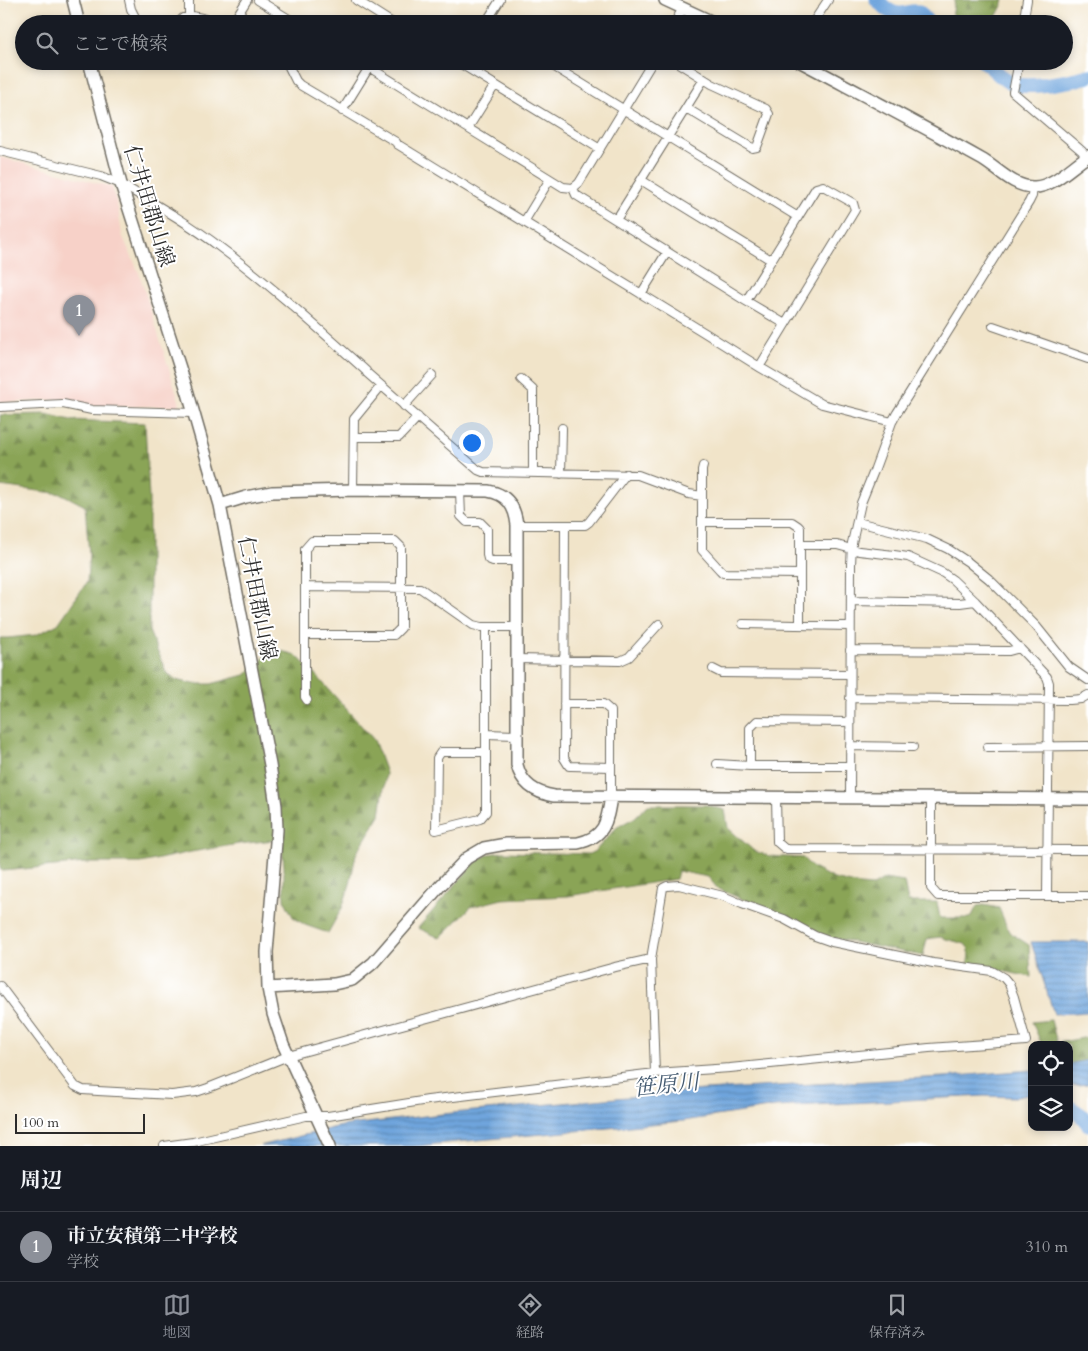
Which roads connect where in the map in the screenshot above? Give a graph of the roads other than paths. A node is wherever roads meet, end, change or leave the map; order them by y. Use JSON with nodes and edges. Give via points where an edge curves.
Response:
{"nodes":[{"id":1,"x":73,"y":0,"type":"edge"},
{"id":2,"x":129,"y":0,"type":"edge"},
{"id":3,"x":188,"y":0,"type":"edge"},
{"id":4,"x":247,"y":0,"type":"edge"},
{"id":5,"x":258,"y":0,"type":"edge"},
{"id":6,"x":356,"y":0,"type":"edge"},
{"id":7,"x":500,"y":0,"type":"edge"},
{"id":8,"x":665,"y":0,"type":"edge"},
{"id":9,"x":828,"y":0,"type":"edge"},
{"id":10,"x":1027,"y":0,"type":"edge"},
{"id":11,"x":683,"y":8,"type":"junction"},
{"id":12,"x":77,"y":15,"type":"edge"},
{"id":13,"x":134,"y":15,"type":"edge"},
{"id":14,"x":189,"y":15,"type":"edge"},
{"id":15,"x":237,"y":15,"type":"edge"},
{"id":16,"x":282,"y":15,"type":"edge"},
{"id":17,"x":380,"y":15,"type":"edge"},
{"id":18,"x":491,"y":15,"type":"edge"},
{"id":19,"x":679,"y":15,"type":"edge"},
{"id":20,"x":698,"y":15,"type":"edge"},
{"id":21,"x":818,"y":15,"type":"edge"},
{"id":22,"x":1025,"y":15,"type":"edge"},
{"id":23,"x":91,"y":70,"type":"edge"},
{"id":24,"x":290,"y":70,"type":"edge"},
{"id":25,"x":367,"y":70,"type":"edge"},
{"id":26,"x":380,"y":70,"type":"edge"},
{"id":27,"x":472,"y":70,"type":"edge"},
{"id":28,"x":560,"y":70,"type":"edge"},
{"id":29,"x":647,"y":70,"type":"edge"},
{"id":30,"x":690,"y":70,"type":"edge"},
{"id":31,"x":816,"y":70,"type":"edge"},
{"id":32,"x":1017,"y":70,"type":"edge"},
{"id":33,"x":704,"y":79,"type":"junction"},
{"id":34,"x":495,"y":85,"type":"junction"},
{"id":35,"x":686,"y":108,"type":"junction"},
{"id":36,"x":623,"y":109,"type":"junction"},
{"id":37,"x":342,"y":111,"type":"junction"},
{"id":38,"x":468,"y":128,"type":"junction"},
{"id":39,"x":668,"y":136,"type":"junction"},
{"id":40,"x":600,"y":149,"type":"junction"},
{"id":41,"x":0,"y":151,"type":"edge"},
{"id":42,"x":1087,"y":157,"type":"edge"},
{"id":43,"x":550,"y":179,"type":"junction"},
{"id":44,"x":641,"y":180,"type":"junction"},
{"id":45,"x":121,"y":184,"type":"junction"},
{"id":46,"x":1033,"y":187,"type":"junction"},
{"id":47,"x":573,"y":188,"type":"junction"},
{"id":48,"x":798,"y":217,"type":"junction"},
{"id":49,"x":616,"y":220,"type":"junction"},
{"id":50,"x":524,"y":222,"type":"junction"},
{"id":51,"x":667,"y":252,"type":"junction"},
{"id":52,"x":772,"y":260,"type":"junction"},
{"id":53,"x":641,"y":294,"type":"junction"},
{"id":54,"x":746,"y":301,"type":"junction"},
{"id":55,"x":786,"y":324,"type":"junction"},
{"id":56,"x":993,"y":326,"type":"dead end"},
{"id":57,"x":1088,"y":358,"type":"edge"},
{"id":58,"x":761,"y":368,"type":"junction"},
{"id":59,"x":432,"y":375,"type":"dead end"},
{"id":60,"x":521,"y":379,"type":"dead end"},
{"id":61,"x":381,"y":386,"type":"junction"},
{"id":62,"x":404,"y":406,"type":"junction"},
{"id":63,"x":0,"y":407,"type":"edge"},
{"id":64,"x":193,"y":413,"type":"junction"},
{"id":65,"x":418,"y":418,"type":"junction"},
{"id":66,"x":892,"y":422,"type":"junction"},
{"id":67,"x":562,"y":428,"type":"dead end"},
{"id":68,"x":354,"y":437,"type":"junction"},
{"id":69,"x":703,"y":466,"type":"dead end"},
{"id":70,"x":533,"y":474,"type":"junction"},
{"id":71,"x":562,"y":474,"type":"junction"},
{"id":72,"x":626,"y":474,"type":"junction"},
{"id":73,"x":354,"y":490,"type":"junction"},
{"id":74,"x":460,"y":491,"type":"junction"},
{"id":75,"x":702,"y":496,"type":"junction"},
{"id":76,"x":220,"y":505,"type":"junction"},
{"id":77,"x":702,"y":522,"type":"junction"},
{"id":78,"x":857,"y":522,"type":"junction"},
{"id":79,"x":517,"y":524,"type":"junction"},
{"id":80,"x":565,"y":525,"type":"junction"},
{"id":81,"x":801,"y":546,"type":"junction"},
{"id":82,"x":852,"y":550,"type":"junction"},
{"id":83,"x":517,"y":561,"type":"junction"},
{"id":84,"x":800,"y":574,"type":"junction"},
{"id":85,"x":305,"y":587,"type":"junction"},
{"id":86,"x":400,"y":587,"type":"junction"},
{"id":87,"x":851,"y":601,"type":"junction"},
{"id":88,"x":974,"y":601,"type":"junction"},
{"id":89,"x":659,"y":624,"type":"dead end"},
{"id":90,"x":744,"y":624,"type":"dead end"},
{"id":91,"x":800,"y":625,"type":"junction"},
{"id":92,"x":850,"y":626,"type":"junction"},
{"id":93,"x":486,"y":627,"type":"junction"},
{"id":94,"x":516,"y":627,"type":"junction"},
{"id":95,"x":306,"y":635,"type":"junction"},
{"id":96,"x":1020,"y":648,"type":"junction"},
{"id":97,"x":850,"y":650,"type":"junction"},
{"id":98,"x":516,"y":659,"type":"junction"},
{"id":99,"x":564,"y":660,"type":"junction"},
{"id":100,"x":713,"y":669,"type":"dead end"},
{"id":101,"x":850,"y":674,"type":"junction"},
{"id":102,"x":1088,"y":680,"type":"edge"},
{"id":103,"x":1088,"y":695,"type":"edge"},
{"id":104,"x":850,"y":698,"type":"junction"},
{"id":105,"x":1048,"y":699,"type":"junction"},
{"id":106,"x":307,"y":700,"type":"dead end"},
{"id":107,"x":564,"y":704,"type":"junction"},
{"id":108,"x":850,"y":722,"type":"junction"},
{"id":109,"x":486,"y":734,"type":"junction"},
{"id":110,"x":516,"y":735,"type":"junction"},
{"id":111,"x":850,"y":746,"type":"junction"},
{"id":112,"x":1048,"y":746,"type":"junction"},
{"id":113,"x":1088,"y":746,"type":"edge"},
{"id":114,"x":913,"y":747,"type":"dead end"},
{"id":115,"x":988,"y":747,"type":"dead end"},
{"id":116,"x":486,"y":752,"type":"junction"},
{"id":117,"x":717,"y":764,"type":"dead end"},
{"id":118,"x":750,"y":766,"type":"junction"},
{"id":119,"x":849,"y":766,"type":"junction"},
{"id":120,"x":611,"y":767,"type":"junction"},
{"id":121,"x":610,"y":796,"type":"junction"},
{"id":122,"x":776,"y":798,"type":"junction"},
{"id":123,"x":931,"y":798,"type":"junction"},
{"id":124,"x":850,"y":799,"type":"junction"},
{"id":125,"x":1048,"y":799,"type":"junction"},
{"id":126,"x":1088,"y":799,"type":"edge"},
{"id":127,"x":930,"y":848,"type":"junction"},
{"id":128,"x":1047,"y":849,"type":"junction"},
{"id":129,"x":1088,"y":850,"type":"edge"},
{"id":130,"x":1047,"y":896,"type":"junction"},
{"id":131,"x":1088,"y":896,"type":"edge"},
{"id":132,"x":651,"y":959,"type":"junction"},
{"id":133,"x":0,"y":986,"type":"edge"},
{"id":134,"x":268,"y":988,"type":"junction"},
{"id":135,"x":288,"y":1056,"type":"junction"},
{"id":136,"x":655,"y":1073,"type":"junction"},
{"id":137,"x":316,"y":1118,"type":"junction"},
{"id":138,"x":164,"y":1146,"type":"edge"},
{"id":139,"x":330,"y":1146,"type":"edge"}],
"edges":[{"from":1,"to":12,"type":"street"},
{"from":2,"to":13,"type":"street"},
{"from":3,"to":14,"type":"street"},
{"from":4,"to":15,"type":"street"},
{"from":5,"to":16,"type":"street"},
{"from":6,"to":17,"type":"street"},
{"from":7,"to":18,"type":"street"},
{"from":8,"to":11,"type":"street"},
{"from":9,"to":21,"type":"street"},
{"from":10,"to":22,"type":"street"},
{"from":11,"to":19,"type":"street"},
{"from":11,"to":20,"type":"street"},
{"from":23,"to":45,"type":"street","name":"仁井田郡山線"},
{"from":24,"to":37,"type":"street","via":[[297,83]]},
{"from":25,"to":37,"type":"street"},
{"from":26,"to":38,"type":"street"},
{"from":27,"to":34,"type":"street"},
{"from":28,"to":36,"type":"street"},
{"from":29,"to":36,"type":"street"},
{"from":30,"to":33,"type":"street"},
{"from":31,"to":46,"type":"street","via":[[983,160],[1015,181]]},
{"from":32,"to":42,"type":"street","via":[[1013,92]]},
{"from":33,"to":35,"type":"street"},
{"from":33,"to":35,"type":"street","via":[[768,111],[757,147],[750,148]]},
{"from":34,"to":38,"type":"street"},
{"from":34,"to":40,"type":"street"},
{"from":35,"to":39,"type":"street"},
{"from":36,"to":39,"type":"street"},
{"from":36,"to":40,"type":"street"},
{"from":37,"to":50,"type":"street"},
{"from":38,"to":43,"type":"street"},
{"from":39,"to":44,"type":"street"},
{"from":39,"to":48,"type":"street"},
{"from":40,"to":47,"type":"street"},
{"from":41,"to":45,"type":"street"},
{"from":42,"to":46,"type":"street","via":[[1050,183]]},
{"from":43,"to":47,"type":"street","via":[[563,187]]},
{"from":43,"to":50,"type":"street"},
{"from":44,"to":49,"type":"street"},
{"from":44,"to":52,"type":"street"},
{"from":45,"to":61,"type":"street","via":[[196,230],[246,267]]},
{"from":45,"to":64,"type":"street","name":"仁井田郡山線"},
{"from":46,"to":66,"type":"street","via":[[1032,196]]},
{"from":47,"to":49,"type":"street","via":[[576,195]]},
{"from":48,"to":52,"type":"street"},
{"from":48,"to":55,"type":"street","via":[[816,188],[823,186],[853,203],[855,210]]},
{"from":49,"to":51,"type":"street"},
{"from":50,"to":53,"type":"street"},
{"from":51,"to":53,"type":"street"},
{"from":51,"to":54,"type":"street"},
{"from":52,"to":54,"type":"street"},
{"from":53,"to":58,"type":"street"},
{"from":54,"to":55,"type":"street"},
{"from":55,"to":58,"type":"street"},
{"from":56,"to":57,"type":"street"},
{"from":58,"to":66,"type":"street","via":[[822,404]]},
{"from":59,"to":62,"type":"street"},
{"from":60,"to":70,"type":"street","via":[[533,390]]},
{"from":61,"to":62,"type":"street"},
{"from":61,"to":68,"type":"street","via":[[355,417]]},
{"from":62,"to":65,"type":"street"},
{"from":63,"to":64,"type":"street","via":[[63,404],[92,410]]},
{"from":64,"to":76,"type":"street","name":"仁井田郡山線"},
{"from":65,"to":68,"type":"street","via":[[399,437]]},
{"from":65,"to":70,"type":"street","via":[[478,470]]},
{"from":66,"to":78,"type":"street","via":[[861,502]]},
{"from":67,"to":71,"type":"street"},
{"from":68,"to":73,"type":"street"},
{"from":69,"to":75,"type":"street"},
{"from":70,"to":71,"type":"street"},
{"from":71,"to":72,"type":"street"},
{"from":72,"to":75,"type":"street"},
{"from":72,"to":80,"type":"street","via":[[587,523]]},
{"from":73,"to":74,"type":"street"},
{"from":73,"to":76,"type":"street","via":[[272,492]]},
{"from":74,"to":79,"type":"street","via":[[500,494],[514,509]]},
{"from":74,"to":83,"type":"street","via":[[461,516],[467,522],[480,522],[487,529],[488,559]]},
{"from":75,"to":77,"type":"street"},
{"from":76,"to":134,"type":"street","name":"仁井田郡山線","via":[[276,806],[267,952]]},
{"from":77,"to":81,"type":"street","via":[[792,522],[800,528]]},
{"from":77,"to":84,"type":"street","via":[[702,550],[722,572]]},
{"from":78,"to":82,"type":"street"},
{"from":78,"to":102,"type":"street","via":[[927,539],[968,562],[1036,626],[1069,667]]},
{"from":79,"to":80,"type":"street"},
{"from":79,"to":83,"type":"street"},
{"from":80,"to":99,"type":"street"},
{"from":81,"to":82,"type":"street","via":[[837,546]]},
{"from":81,"to":84,"type":"street"},
{"from":82,"to":87,"type":"street"},
{"from":82,"to":88,"type":"street","via":[[908,557],[947,575]]},
{"from":83,"to":94,"type":"street"},
{"from":84,"to":91,"type":"street"},
{"from":85,"to":86,"type":"street"},
{"from":85,"to":86,"type":"street","via":[[305,549],[312,541],[395,541],[401,547]]},
{"from":85,"to":95,"type":"street"},
{"from":86,"to":93,"type":"street","via":[[422,588],[473,625]]},
{"from":86,"to":95,"type":"street","via":[[401,628],[394,635]]},
{"from":87,"to":88,"type":"street"},
{"from":87,"to":92,"type":"street"},
{"from":88,"to":96,"type":"street"},
{"from":89,"to":99,"type":"street","via":[[629,657],[620,662]]},
{"from":90,"to":91,"type":"street"},
{"from":91,"to":92,"type":"street"},
{"from":92,"to":97,"type":"street"},
{"from":93,"to":94,"type":"street"},
{"from":93,"to":109,"type":"street"},
{"from":94,"to":98,"type":"street"},
{"from":95,"to":106,"type":"street"},
{"from":96,"to":97,"type":"street","via":[[1009,651]]},
{"from":96,"to":105,"type":"street","via":[[1048,677]]},
{"from":97,"to":101,"type":"street"},
{"from":98,"to":99,"type":"street"},
{"from":98,"to":110,"type":"street"},
{"from":99,"to":107,"type":"street"},
{"from":100,"to":101,"type":"street","via":[[721,673]]},
{"from":101,"to":104,"type":"street"},
{"from":103,"to":105,"type":"street","via":[[1081,699]]},
{"from":104,"to":105,"type":"street"},
{"from":104,"to":108,"type":"street"},
{"from":105,"to":112,"type":"street"},
{"from":107,"to":120,"type":"street","via":[[603,704],[610,711]]},
{"from":107,"to":120,"type":"street","via":[[564,758],[569,766]]},
{"from":108,"to":111,"type":"street"},
{"from":108,"to":118,"type":"street","via":[[758,721],[750,728]]},
{"from":109,"to":110,"type":"street"},
{"from":109,"to":116,"type":"street"},
{"from":110,"to":121,"type":"street","via":[[517,769],[533,790],[554,796]]},
{"from":111,"to":114,"type":"street"},
{"from":111,"to":119,"type":"street"},
{"from":112,"to":113,"type":"street"},
{"from":112,"to":115,"type":"street"},
{"from":112,"to":125,"type":"street"},
{"from":116,"to":116,"type":"street","via":[[441,752],[437,758],[436,830],[480,819],[486,812]]},
{"from":117,"to":118,"type":"street"},
{"from":118,"to":119,"type":"street"},
{"from":119,"to":124,"type":"street"},
{"from":120,"to":121,"type":"street"},
{"from":121,"to":122,"type":"street"},
{"from":121,"to":134,"type":"street","via":[[608,820],[588,841],[506,844],[484,848],[467,858],[373,962],[352,980]]},
{"from":122,"to":124,"type":"street"},
{"from":122,"to":127,"type":"street","via":[[776,842],[784,848]]},
{"from":123,"to":124,"type":"street"},
{"from":123,"to":125,"type":"street"},
{"from":123,"to":127,"type":"street"},
{"from":125,"to":126,"type":"street"},
{"from":125,"to":128,"type":"street"},
{"from":127,"to":128,"type":"street"},
{"from":127,"to":130,"type":"street","via":[[931,888],[938,896]]},
{"from":128,"to":129,"type":"street"},
{"from":128,"to":130,"type":"street"},
{"from":130,"to":131,"type":"street"},
{"from":132,"to":135,"type":"street"},
{"from":132,"to":136,"type":"street"},
{"from":132,"to":136,"type":"street","via":[[663,888],[673,885],[692,887],[784,919],[832,942],[992,971],[1009,984],[1026,1041]]},
{"from":133,"to":135,"type":"street","via":[[75,1086],[84,1090],[187,1094]]},
{"from":134,"to":135,"type":"street","name":"仁井田郡山線"},
{"from":135,"to":137,"type":"street","name":"仁井田郡山線"},
{"from":136,"to":137,"type":"street","via":[[419,1101]]},
{"from":137,"to":138,"type":"street","via":[[295,1118]]},
{"from":137,"to":139,"type":"street","name":"仁井田郡山線"}]}
